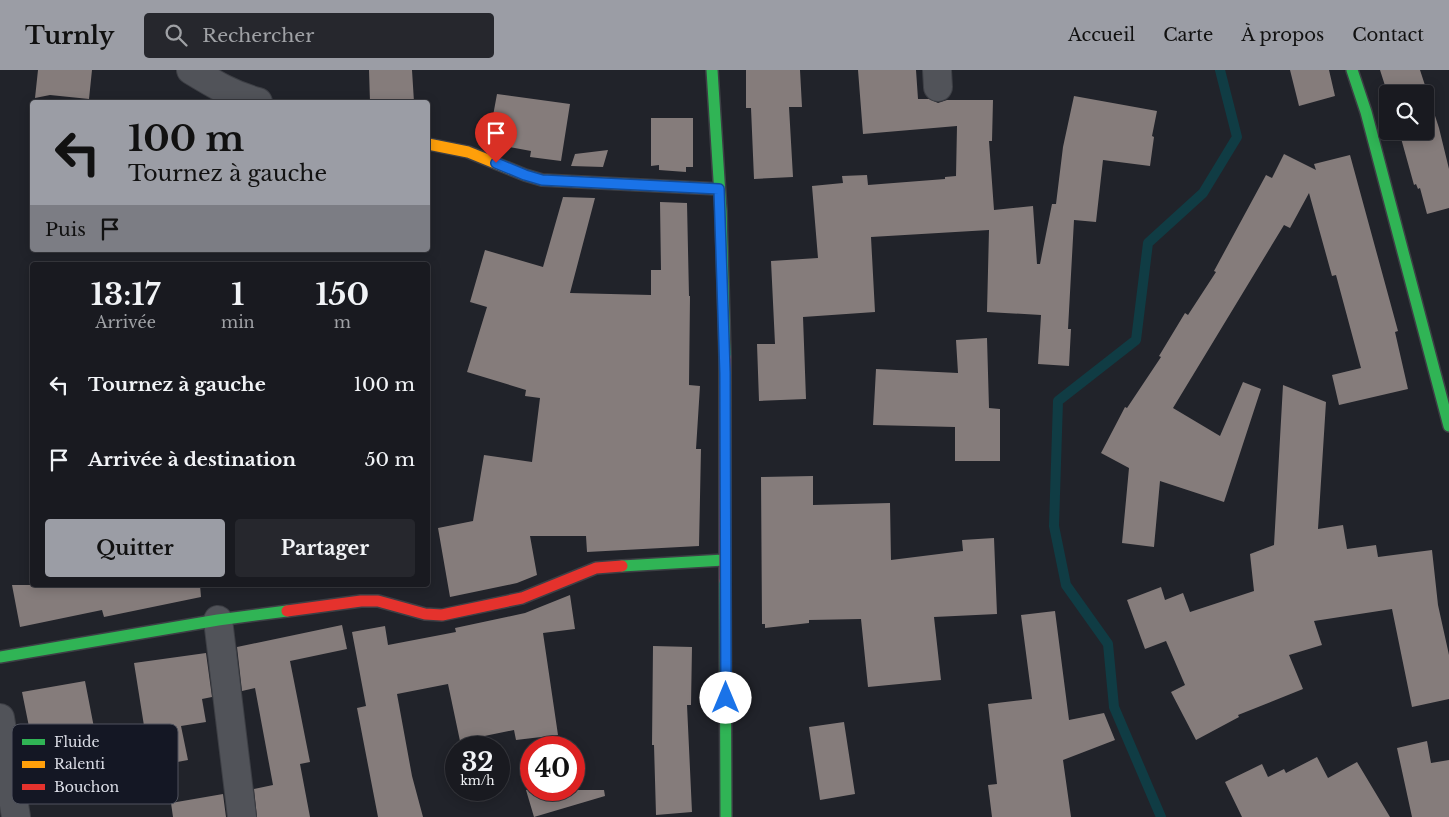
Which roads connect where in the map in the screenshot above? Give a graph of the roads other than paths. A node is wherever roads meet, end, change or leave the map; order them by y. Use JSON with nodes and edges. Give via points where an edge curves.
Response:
{"nodes":[{"id":1,"x":191,"y":70,"type":"edge"},
{"id":2,"x":712,"y":70,"type":"edge"},
{"id":3,"x":1352,"y":70,"type":"edge"},
{"id":4,"x":250,"y":100,"type":"edge"},
{"id":5,"x":430,"y":144,"type":"edge"},
{"id":6,"x":719,"y":189,"type":"junction"},
{"id":7,"x":1449,"y":426,"type":"edge"},
{"id":8,"x":724,"y":560,"type":"junction"},
{"id":9,"x":218,"y":620,"type":"junction"},
{"id":10,"x":0,"y":657,"type":"edge"},
{"id":11,"x":0,"y":718,"type":"edge"},
{"id":12,"x":12,"y":792,"type":"edge"},
{"id":13,"x":14,"y":804,"type":"edge"},
{"id":14,"x":16,"y":817,"type":"edge"},
{"id":15,"x":242,"y":817,"type":"edge"},
{"id":16,"x":726,"y":817,"type":"edge"}],
"edges":[{"from":1,"to":4,"type":"street","via":[[222,90]]},
{"from":2,"to":6,"type":"street"},
{"from":3,"to":7,"type":"street"},
{"from":5,"to":6,"type":"street","via":[[468,152],[542,180]]},
{"from":6,"to":8,"type":"street","via":[[725,373]]},
{"from":8,"to":9,"type":"street","via":[[596,568],[522,598],[442,614],[426,614],[362,600]]},
{"from":8,"to":16,"type":"street"},
{"from":9,"to":10,"type":"street"},
{"from":9,"to":15,"type":"street"},
{"from":11,"to":12,"type":"street"},
{"from":13,"to":14,"type":"street"}]}
